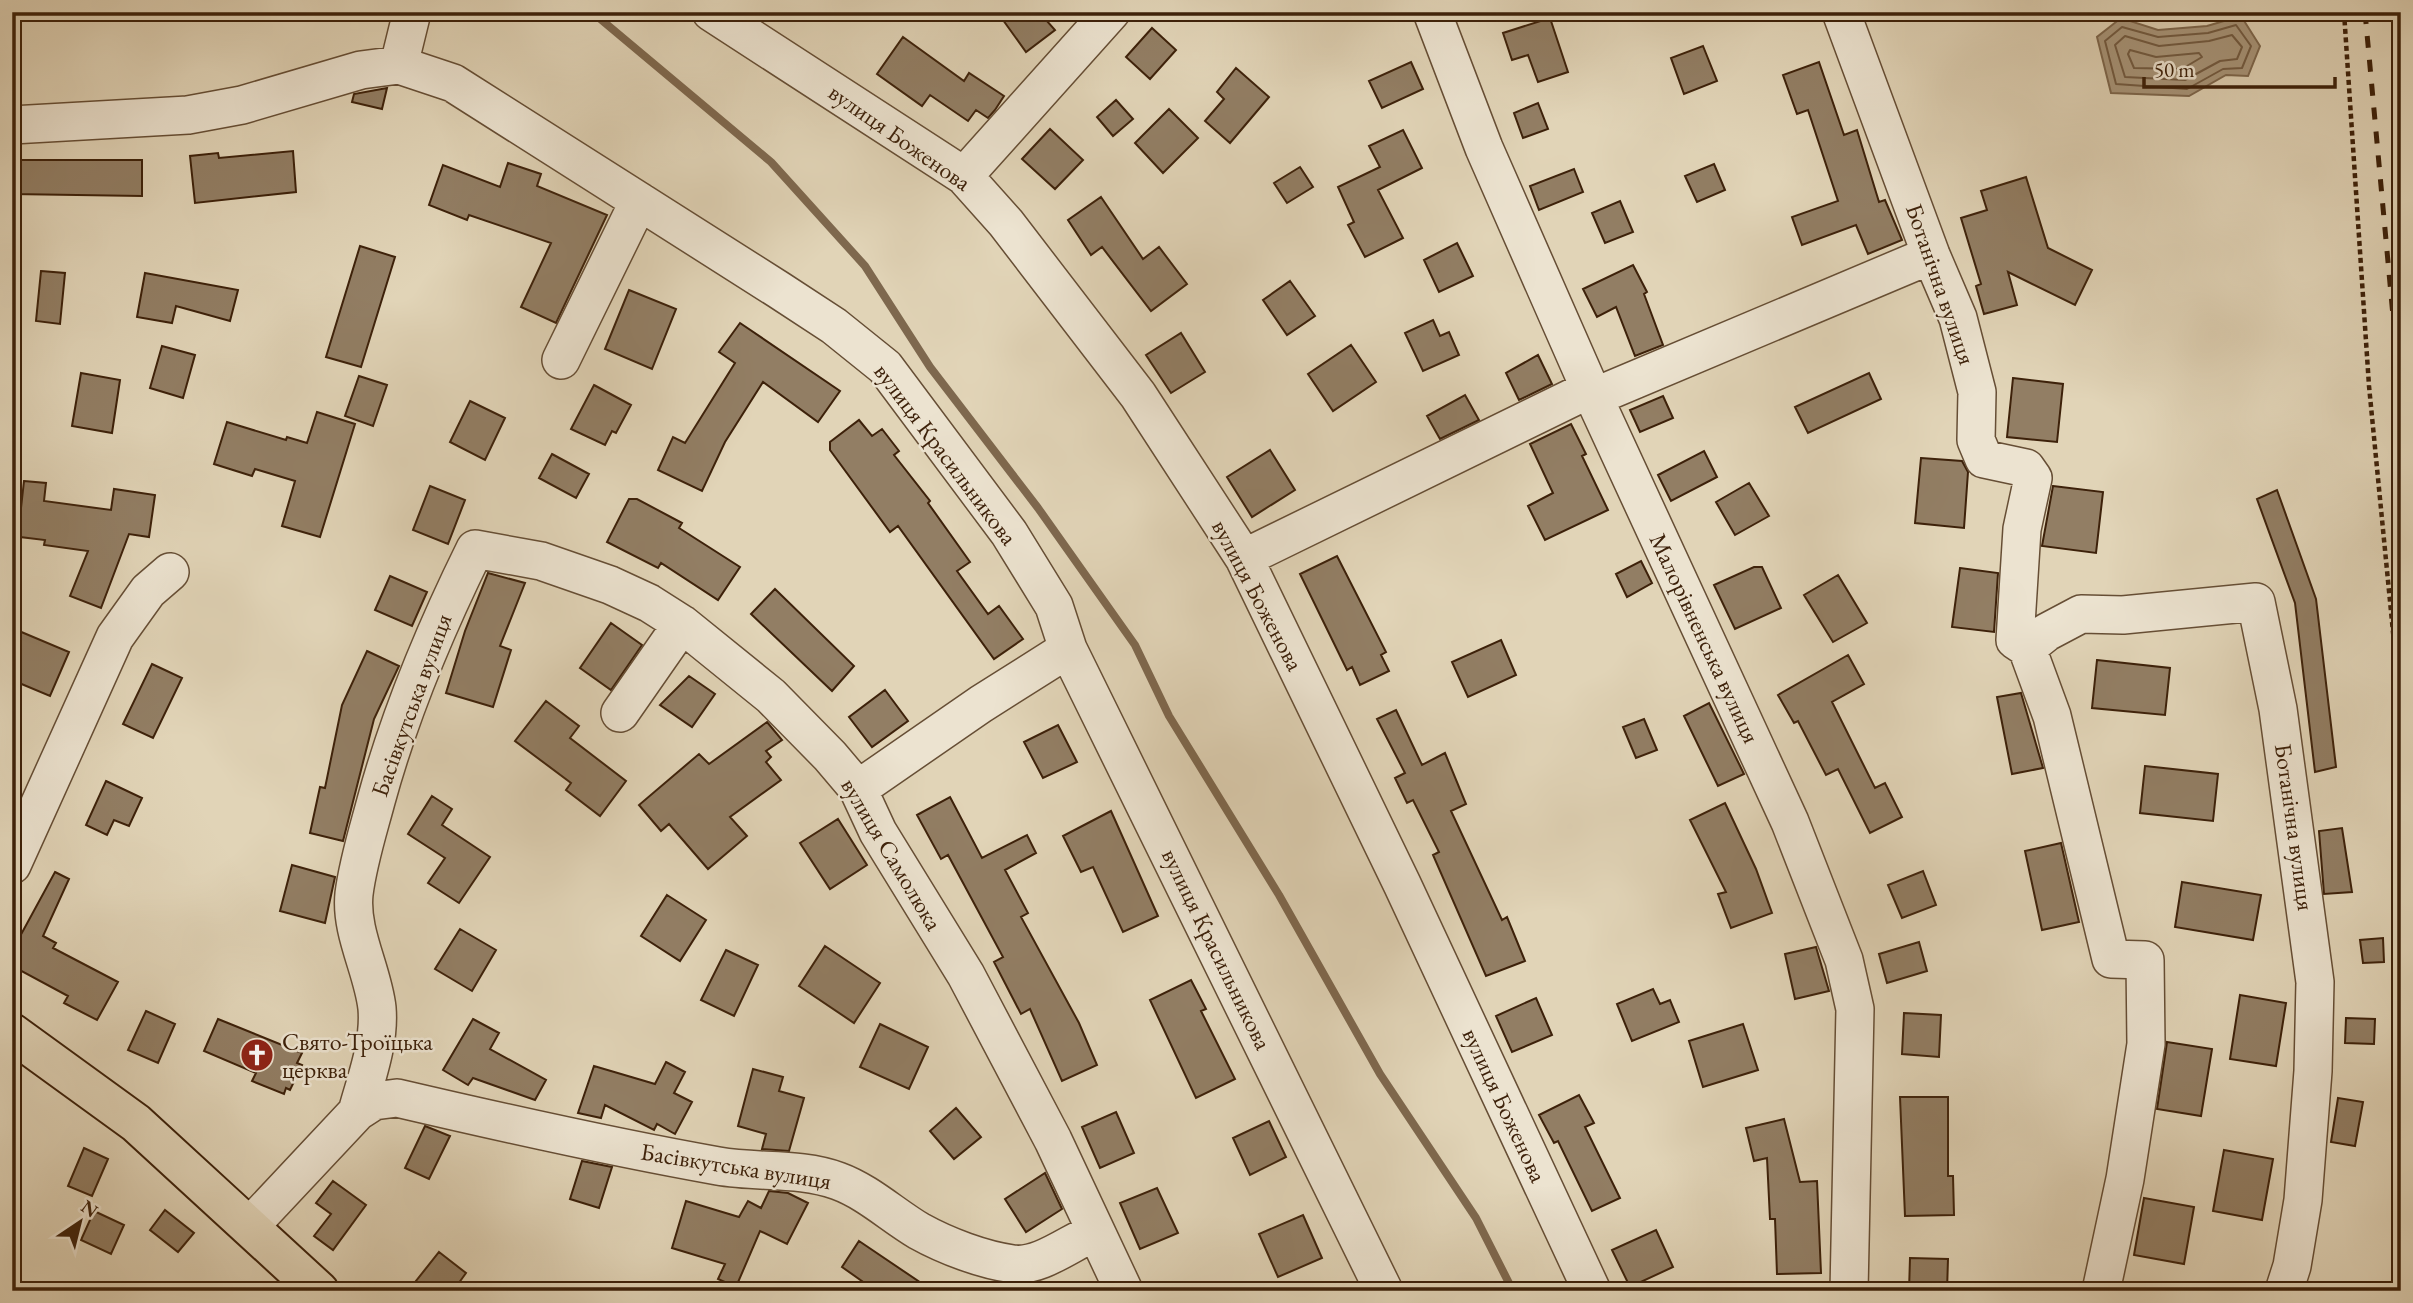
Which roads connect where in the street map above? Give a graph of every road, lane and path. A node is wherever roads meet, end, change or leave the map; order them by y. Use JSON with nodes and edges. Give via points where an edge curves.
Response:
{"nodes":[{"id":1,"x":412,"y":12,"type":"edge"},
{"id":2,"x":712,"y":12,"type":"edge"},
{"id":3,"x":1111,"y":12,"type":"edge"},
{"id":4,"x":1432,"y":12,"type":"edge"},
{"id":5,"x":1841,"y":12,"type":"edge"},
{"id":6,"x":2344,"y":12,"type":"edge"},
{"id":7,"x":399,"y":65,"type":"junction"},
{"id":8,"x":12,"y":125,"type":"edge"},
{"id":9,"x":964,"y":176,"type":"junction"},
{"id":10,"x":639,"y":201,"type":"junction"},
{"id":11,"x":1931,"y":255,"type":"junction"},
{"id":12,"x":561,"y":360,"type":"dead end"},
{"id":13,"x":1592,"y":393,"type":"junction"},
{"id":14,"x":475,"y":548,"type":"joint"},
{"id":15,"x":1244,"y":558,"type":"junction"},
{"id":16,"x":170,"y":572,"type":"dead end"},
{"id":17,"x":682,"y":624,"type":"junction"},
{"id":18,"x":2028,"y":648,"type":"junction"},
{"id":19,"x":1068,"y":649,"type":"junction"},
{"id":20,"x":620,"y":713,"type":"dead end"},
{"id":21,"x":2401,"y":714,"type":"edge"},
{"id":22,"x":858,"y":789,"type":"junction"},
{"id":23,"x":12,"y":865,"type":"edge"},
{"id":24,"x":12,"y":1033,"type":"edge"},
{"id":25,"x":357,"y":1112,"type":"junction"},
{"id":26,"x":250,"y":1226,"type":"junction"},
{"id":27,"x":1096,"y":1232,"type":"junction"},
{"id":28,"x":319,"y":1291,"type":"edge"},
{"id":29,"x":1124,"y":1291,"type":"edge"},
{"id":30,"x":1384,"y":1291,"type":"edge"},
{"id":31,"x":1592,"y":1291,"type":"edge"},
{"id":32,"x":1849,"y":1291,"type":"edge"},
{"id":33,"x":2101,"y":1291,"type":"edge"},
{"id":34,"x":2284,"y":1291,"type":"edge"}],
"edges":[{"from":1,"to":7,"type":"street"},
{"from":2,"to":9,"type":"street","name":"вулиця Боженова"},
{"from":3,"to":9,"type":"street"},
{"from":4,"to":13,"type":"street","name":"Малорівненська вулиця","via":[[1484,148]]},
{"from":5,"to":11,"type":"street","name":"Ботанічна вулиця"},
{"from":6,"to":21,"type":"path","via":[[2368,386]]},
{"from":7,"to":8,"type":"street","name":"вулиця Красильникова","via":[[361,70],[242,106],[188,115]]},
{"from":7,"to":10,"type":"street","name":"вулиця Красильникова","via":[[453,83]]},
{"from":9,"to":15,"type":"street","name":"вулиця Боженова","via":[[1006,223],[1138,395]]},
{"from":10,"to":12,"type":"street"},
{"from":10,"to":19,"type":"street","name":"вулиця Красильникова","via":[[834,326],[885,367],[1009,533],[1054,606]]},
{"from":11,"to":13,"type":"street"},
{"from":11,"to":18,"type":"street","name":"Ботанічна вулиця","via":[[1966,348],[1977,392],[1976,440],[1984,459],[2026,468],[2033,478],[2022,528],[2015,624],[2015,640]]},
{"from":13,"to":15,"type":"street"},
{"from":13,"to":32,"type":"street","name":"Малорівненська вулиця","via":[[1790,822],[1843,960],[1855,1009]]},
{"from":14,"to":17,"type":"street","name":"вулиця Самолюка","via":[[541,561],[610,585]]},
{"from":14,"to":25,"type":"street","name":"Басівкутська вулиця","via":[[410,695],[365,841],[354,897],[377,1009],[374,1054]]},
{"from":15,"to":31,"type":"street","name":"вулиця Боженова"},
{"from":16,"to":23,"type":"street","via":[[139,602],[115,637]]},
{"from":17,"to":20,"type":"street"},
{"from":17,"to":22,"type":"street","name":"вулиця Самолюка","via":[[771,696]]},
{"from":18,"to":33,"type":"street","name":"Ботанічна вулиця","via":[[2052,716],[2111,959],[2146,960],[2146,1044],[2125,1179]]},
{"from":18,"to":34,"type":"street","name":"Ботанічна вулиця","via":[[2081,614],[2123,615],[2256,602],[2278,709],[2315,982],[2303,1200]]},
{"from":19,"to":22,"type":"street"},
{"from":19,"to":30,"type":"street","name":"вулиця Красильникова"},
{"from":22,"to":27,"type":"street","name":"вулиця Самолюка","via":[[878,832],[966,975]]},
{"from":24,"to":26,"type":"main road","via":[[136,1123]]},
{"from":25,"to":26,"type":"street","name":"Басівкутська вулиця"},
{"from":25,"to":27,"type":"street","name":"Басівкутська вулиця","via":[[374,1101],[397,1098],[715,1166],[810,1173],[865,1194],[942,1242],[1017,1265],[1043,1258]]},
{"from":26,"to":28,"type":"main road"},
{"from":27,"to":29,"type":"street","name":"вулиця Самолюка"}]}
